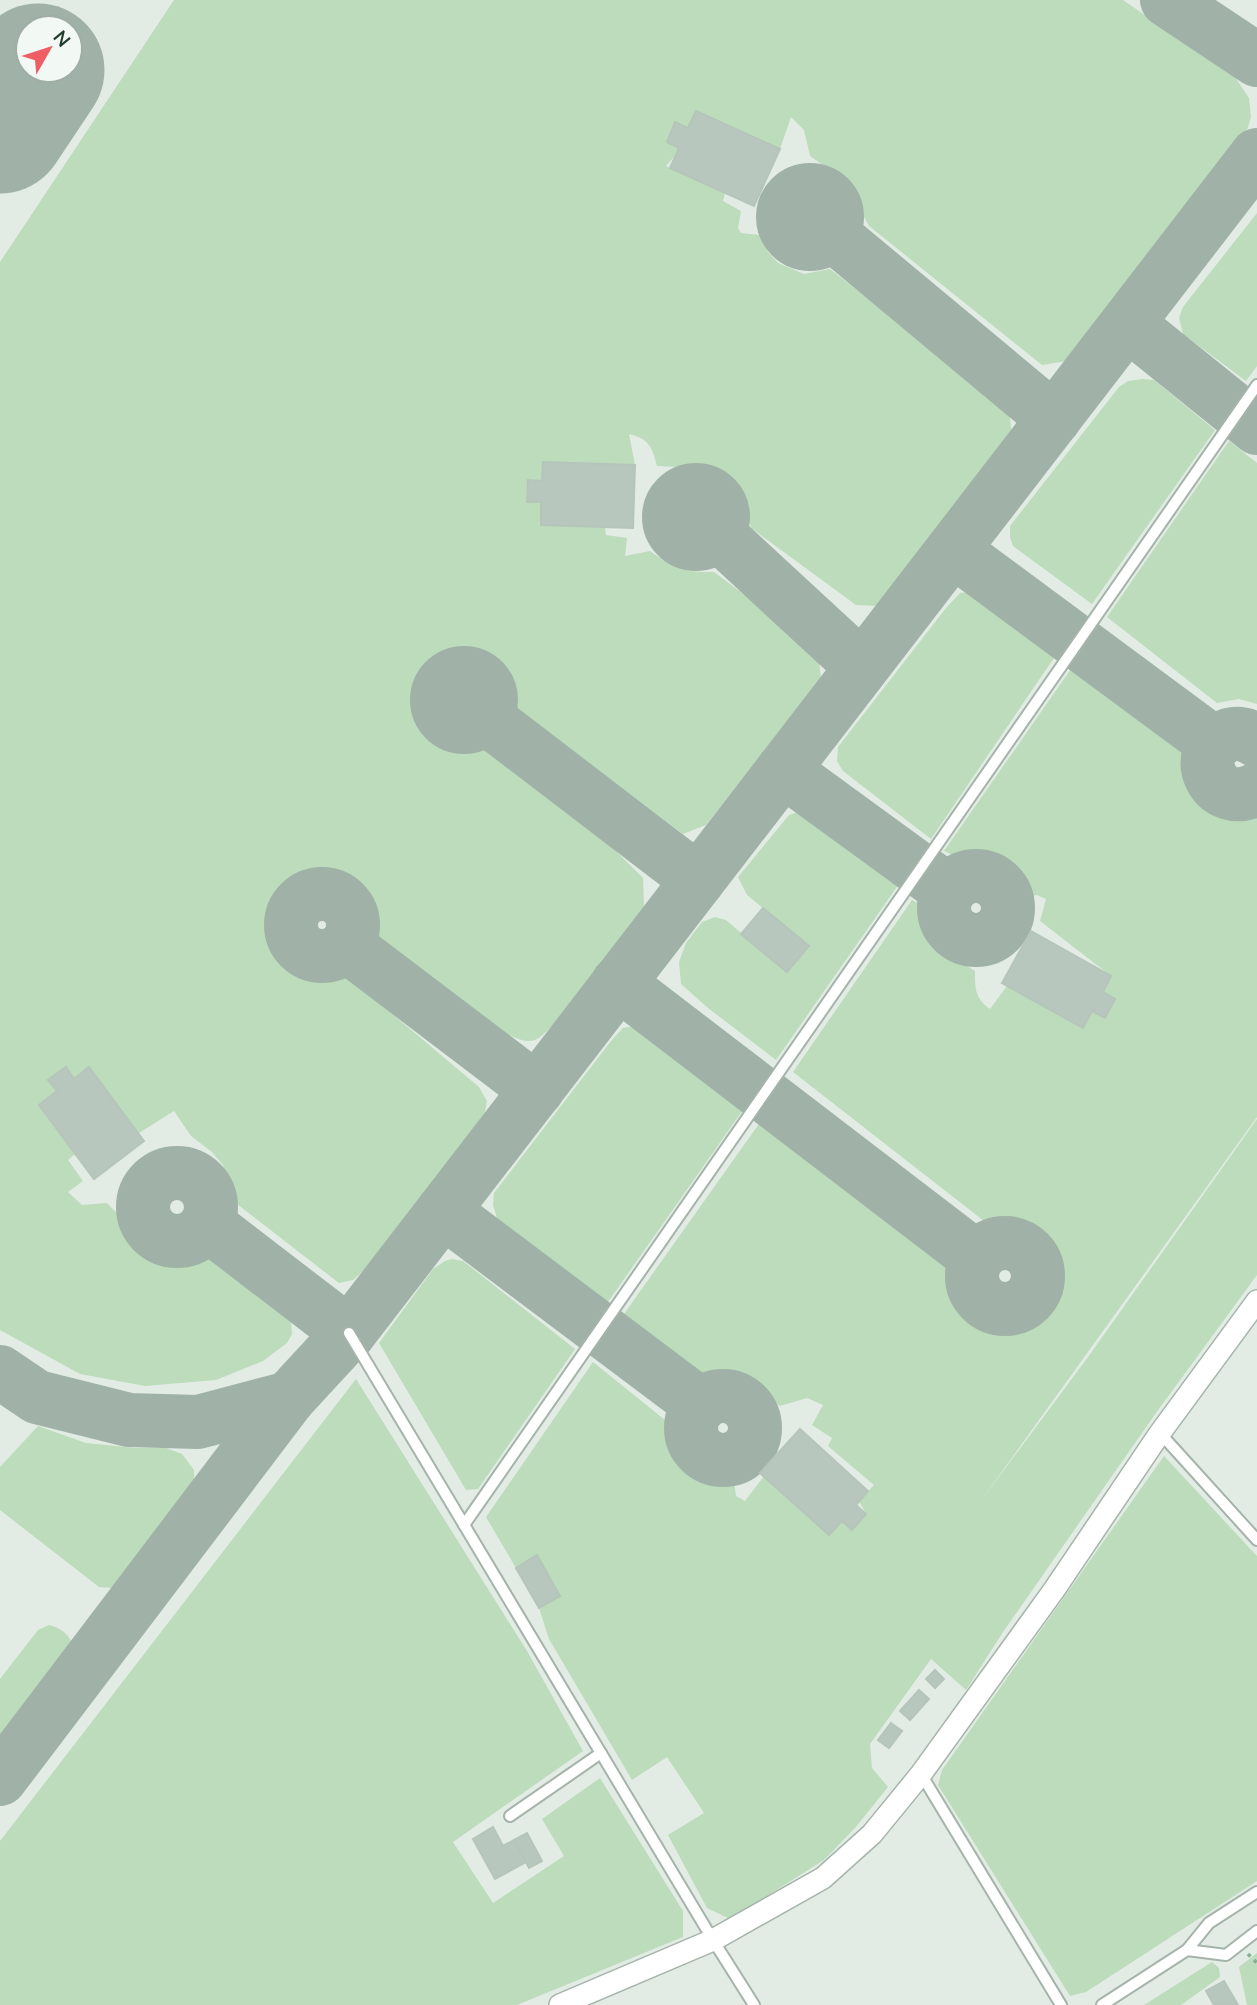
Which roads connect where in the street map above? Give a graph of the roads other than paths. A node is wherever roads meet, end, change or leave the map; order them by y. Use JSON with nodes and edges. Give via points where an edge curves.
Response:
{"nodes":[{"id":1,"x":1257,"y":385,"type":"edge"},
{"id":2,"x":1257,"y":1301,"type":"edge"},
{"id":3,"x":349,"y":1333,"type":"dead end"},
{"id":4,"x":1160,"y":1433,"type":"junction"},
{"id":5,"x":464,"y":1525,"type":"junction"},
{"id":6,"x":1257,"y":1540,"type":"edge"},
{"id":7,"x":601,"y":1753,"type":"junction"},
{"id":8,"x":921,"y":1774,"type":"junction"},
{"id":9,"x":510,"y":1816,"type":"dead end"},
{"id":10,"x":1257,"y":1892,"type":"edge"},
{"id":11,"x":1257,"y":1931,"type":"edge"},
{"id":12,"x":713,"y":1940,"type":"junction"},
{"id":13,"x":1187,"y":1950,"type":"junction"},
{"id":14,"x":560,"y":2005,"type":"edge"},
{"id":15,"x":754,"y":2005,"type":"edge"},
{"id":16,"x":1060,"y":2005,"type":"edge"},
{"id":17,"x":1102,"y":2005,"type":"edge"}],
"edges":[{"from":1,"to":5,"type":"lane"},
{"from":2,"to":4,"type":"street"},
{"from":3,"to":5,"type":"lane"},
{"from":4,"to":6,"type":"lane"},
{"from":4,"to":8,"type":"street"},
{"from":5,"to":7,"type":"lane"},
{"from":7,"to":9,"type":"lane"},
{"from":7,"to":12,"type":"lane"},
{"from":8,"to":12,"type":"street","via":[[872,1834],[823,1878]]},
{"from":8,"to":16,"type":"lane"},
{"from":10,"to":13,"type":"lane","via":[[1209,1923]]},
{"from":11,"to":13,"type":"lane","via":[[1226,1955]]},
{"from":12,"to":14,"type":"street"},
{"from":12,"to":15,"type":"lane"},
{"from":13,"to":17,"type":"lane"}]}
